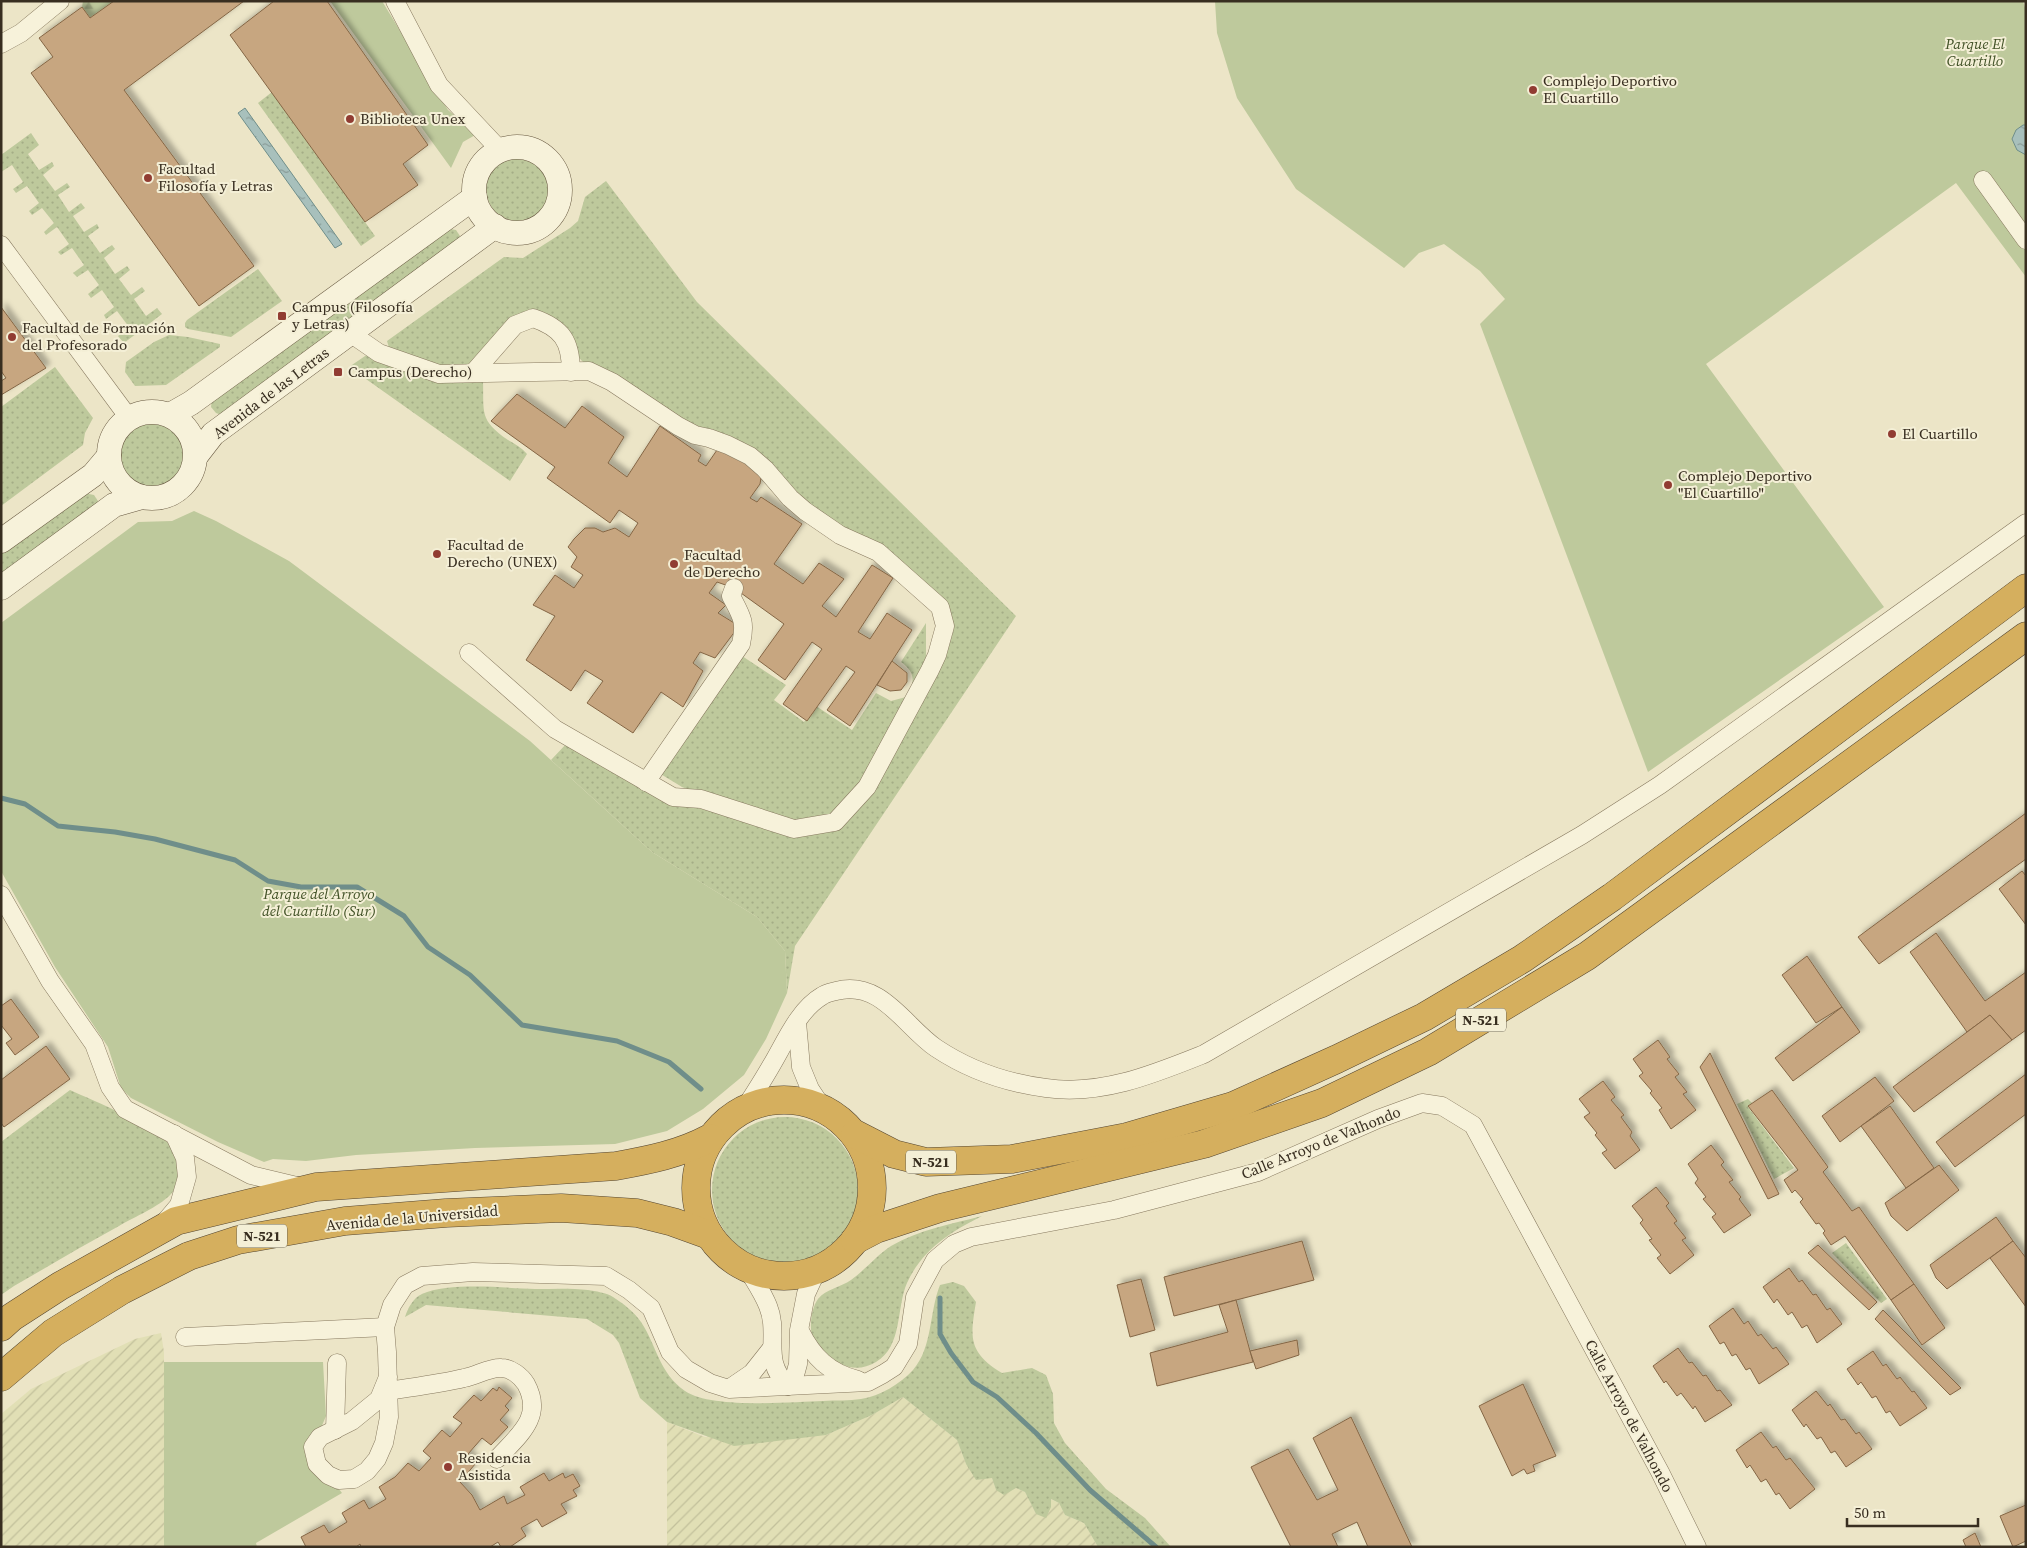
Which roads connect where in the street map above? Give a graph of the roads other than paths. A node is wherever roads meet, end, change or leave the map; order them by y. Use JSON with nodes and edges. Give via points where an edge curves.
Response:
{"nodes":[{"id":1,"x":60,"y":1,"type":"edge"},
{"id":2,"x":395,"y":1,"type":"edge"},
{"id":3,"x":1,"y":44,"type":"edge"},
{"id":4,"x":500,"y":150,"type":"junction"},
{"id":5,"x":1983,"y":180,"type":"dead end"},
{"id":6,"x":475,"y":197,"type":"junction"},
{"id":7,"x":495,"y":226,"type":"junction"},
{"id":8,"x":2026,"y":240,"type":"edge"},
{"id":9,"x":1,"y":245,"type":"edge"},
{"id":10,"x":350,"y":334,"type":"junction"},
{"id":11,"x":571,"y":372,"type":"junction"},
{"id":12,"x":473,"y":373,"type":"junction"},
{"id":13,"x":170,"y":415,"type":"junction"},
{"id":14,"x":129,"y":418,"type":"junction"},
{"id":15,"x":109,"y":456,"type":"junction"},
{"id":16,"x":196,"y":456,"type":"junction"},
{"id":17,"x":142,"y":497,"type":"junction"},
{"id":18,"x":2026,"y":523,"type":"edge"},
{"id":19,"x":1,"y":541,"type":"edge"},
{"id":20,"x":1,"y":588,"type":"edge"},
{"id":21,"x":734,"y":588,"type":"dead end"},
{"id":22,"x":2026,"y":588,"type":"edge"},
{"id":23,"x":2026,"y":636,"type":"edge"},
{"id":24,"x":469,"y":653,"type":"dead end"},
{"id":25,"x":646,"y":782,"type":"junction"},
{"id":26,"x":1,"y":895,"type":"edge"},
{"id":27,"x":797,"y":1022,"type":"junction"},
{"id":28,"x":745,"y":1108,"type":"junction"},
{"id":29,"x":822,"y":1108,"type":"junction"},
{"id":30,"x":174,"y":1134,"type":"junction"},
{"id":31,"x":855,"y":1134,"type":"junction"},
{"id":32,"x":710,"y":1138,"type":"junction"},
{"id":33,"x":306,"y":1189,"type":"junction"},
{"id":34,"x":158,"y":1231,"type":"junction"},
{"id":35,"x":709,"y":1235,"type":"junction"},
{"id":36,"x":854,"y":1240,"type":"junction"},
{"id":37,"x":747,"y":1268,"type":"junction"},
{"id":38,"x":817,"y":1270,"type":"junction"},
{"id":39,"x":1,"y":1327,"type":"edge"},
{"id":40,"x":384,"y":1327,"type":"junction"},
{"id":41,"x":799,"y":1330,"type":"junction"},
{"id":42,"x":185,"y":1337,"type":"dead end"},
{"id":43,"x":771,"y":1350,"type":"junction"},
{"id":44,"x":337,"y":1363,"type":"dead end"},
{"id":45,"x":1,"y":1377,"type":"edge"},
{"id":46,"x":868,"y":1382,"type":"junction"},
{"id":47,"x":388,"y":1384,"type":"junction"},
{"id":48,"x":788,"y":1386,"type":"junction"},
{"id":49,"x":729,"y":1388,"type":"junction"},
{"id":50,"x":335,"y":1430,"type":"junction"},
{"id":51,"x":497,"y":1458,"type":"dead end"},
{"id":52,"x":1697,"y":1547,"type":"edge"}],
"edges":[{"from":1,"to":3,"type":"street"},
{"from":2,"to":4,"type":"street","via":[[439,85]]},
{"from":4,"to":6,"type":"main road","via":[[479,169]]},
{"from":4,"to":7,"type":"main road","via":[[526,148],[544,156],[556,172],[560,192],[554,211],[540,226],[514,232]]},
{"from":5,"to":8,"type":"street"},
{"from":6,"to":7,"type":"main road","via":[[482,214]]},
{"from":6,"to":13,"type":"main road"},
{"from":7,"to":10,"type":"main road","name":"Avenida de las Letras"},
{"from":9,"to":14,"type":"street"},
{"from":10,"to":12,"type":"street","via":[[379,353],[439,374]]},
{"from":10,"to":16,"type":"main road","name":"Avenida de las Letras","via":[[214,434]]},
{"from":11,"to":12,"type":"street"},
{"from":11,"to":12,"type":"street","via":[[571,355],[562,334],[549,323],[533,318],[515,325]]},
{"from":11,"to":25,"type":"street","via":[[589,371],[695,435],[750,456],[805,511],[840,535],[878,552],[908,577],[940,608],[945,626],[930,670],[867,787],[835,822],[794,829],[701,799],[673,797]]},
{"from":13,"to":14,"type":"main road","via":[[152,411]]},
{"from":13,"to":16,"type":"main road","via":[[188,430]]},
{"from":14,"to":15,"type":"main road","via":[[113,437]]},
{"from":15,"to":17,"type":"main road","via":[[119,482]]},
{"from":15,"to":19,"type":"main road","via":[[93,475]]},
{"from":16,"to":17,"type":"main road","via":[[190,476],[179,489],[159,497]]},
{"from":17,"to":20,"type":"main road","via":[[114,505]]},
{"from":18,"to":27,"type":"street","via":[[1660,785],[1574,840],[1204,1054],[1148,1076],[1120,1083],[1089,1089],[1049,1089],[990,1076],[937,1048],[894,1008],[869,992],[849,988],[823,995]]},
{"from":21,"to":25,"type":"street","via":[[731,596],[744,628],[741,644]]},
{"from":22,"to":31,"type":"highway","number":"N-521","via":[[1612,897],[1522,959],[1424,1016],[1337,1059],[1233,1106],[1126,1137],[1012,1159],[926,1162],[894,1154]]},
{"from":23,"to":36,"type":"highway","number":"N-521","via":[[1587,956],[1428,1052],[1322,1103],[1204,1144],[940,1208],[876,1229]]},
{"from":24,"to":25,"type":"street","via":[[555,729]]},
{"from":26,"to":30,"type":"street","via":[[50,980],[94,1044],[110,1087],[125,1109]]},
{"from":27,"to":28,"type":"street"},
{"from":27,"to":29,"type":"street","via":[[801,1067]]},
{"from":28,"to":29,"type":"highway","number":"N-521","via":[[764,1101],[784,1099]]},
{"from":28,"to":32,"type":"highway","number":"N-521","via":[[720,1126]]},
{"from":29,"to":31,"type":"highway","number":"N-521","via":[[844,1122]]},
{"from":30,"to":33,"type":"street","via":[[251,1175]]},
{"from":30,"to":34,"type":"street","via":[[185,1158],[187,1177],[178,1205]]},
{"from":31,"to":36,"type":"highway","number":"N-521","via":[[866,1155],[872,1188],[866,1220]]},
{"from":32,"to":33,"type":"highway","number":"N-521","via":[[692,1148],[655,1160],[616,1166]]},
{"from":32,"to":35,"type":"highway","number":"N-521","via":[[700,1159],[696,1181],[697,1204]]},
{"from":33,"to":34,"type":"highway","number":"N-521","via":[[176,1221]]},
{"from":34,"to":39,"type":"highway","number":"N-521","via":[[60,1286]]},
{"from":35,"to":37,"type":"highway","number":"N-521","via":[[726,1254]]},
{"from":35,"to":45,"type":"highway","name":"Avenida de la Universidad","number":"N-521","via":[[637,1213],[560,1208],[346,1221],[238,1240],[189,1256],[122,1290],[53,1333]]},
{"from":36,"to":38,"type":"highway","number":"N-521","via":[[834,1261]]},
{"from":37,"to":38,"type":"highway","number":"N-521","via":[[782,1276]]},
{"from":37,"to":43,"type":"street","via":[[768,1306],[772,1327]]},
{"from":38,"to":41,"type":"street","via":[[806,1294]]},
{"from":40,"to":42,"type":"street"},
{"from":40,"to":47,"type":"street"},
{"from":40,"to":49,"type":"street","name":"Calle Arroyo de Valhondo","via":[[392,1305],[405,1285],[422,1276],[473,1272],[606,1276],[650,1308],[670,1352],[686,1369],[710,1383]]},
{"from":41,"to":46,"type":"street","via":[[810,1351],[826,1365],[845,1377]]},
{"from":41,"to":48,"type":"street","via":[[798,1364]]},
{"from":43,"to":48,"type":"street","via":[[778,1377]]},
{"from":43,"to":49,"type":"street","via":[[752,1373]]},
{"from":44,"to":50,"type":"street"},
{"from":46,"to":48,"type":"street","name":"Calle Arroyo de Valhondo"},
{"from":46,"to":52,"type":"street","name":"Calle Arroyo de Valhondo","via":[[894,1367],[908,1344],[915,1297],[935,1260],[954,1244],[971,1237],[1114,1210],[1258,1172],[1422,1103],[1442,1106],[1473,1126],[1660,1472]]},
{"from":47,"to":50,"type":"street","via":[[379,1399]]},
{"from":47,"to":50,"type":"street","via":[[389,1417],[384,1443],[368,1471],[354,1479],[339,1480],[317,1464],[313,1447],[320,1437]]},
{"from":47,"to":51,"type":"street","via":[[464,1378],[501,1367],[511,1370],[523,1379],[532,1394],[534,1411],[523,1431]]},
{"from":48,"to":49,"type":"street","name":"Calle Arroyo de Valhondo"}]}
